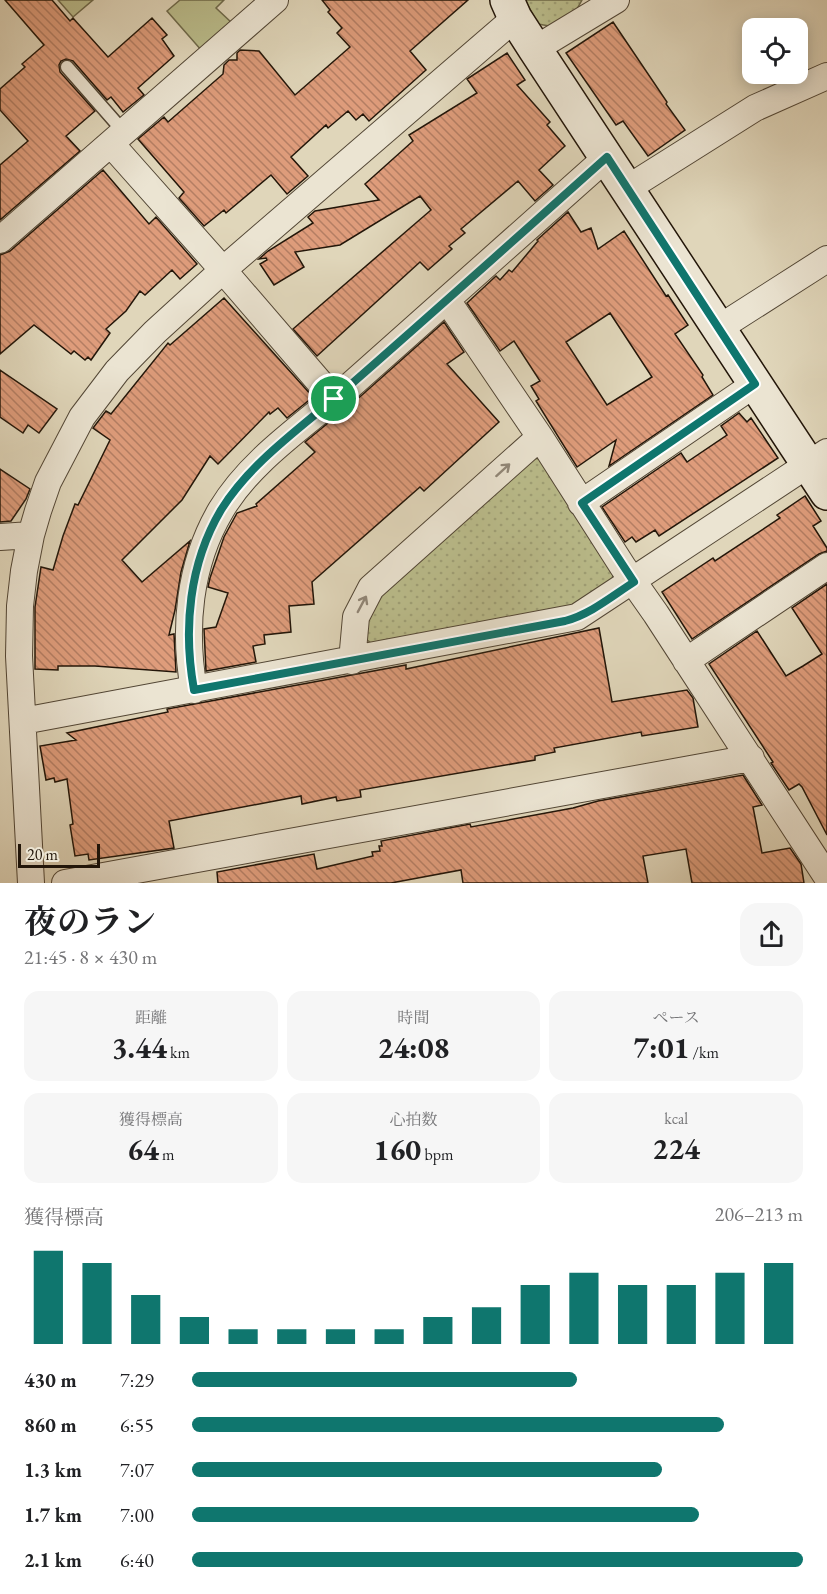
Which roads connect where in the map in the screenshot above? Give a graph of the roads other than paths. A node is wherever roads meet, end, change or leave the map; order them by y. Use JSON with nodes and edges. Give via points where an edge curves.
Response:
{"nodes":[{"id":1,"x":275,"y":0,"type":"edge"},
{"id":2,"x":616,"y":0,"type":"edge"},
{"id":3,"x":511,"y":9,"type":"edge"},
{"id":4,"x":535,"y":49,"type":"junction"},
{"id":5,"x":67,"y":67,"type":"dead end"},
{"id":6,"x":827,"y":76,"type":"edge"},
{"id":7,"x":117,"y":138,"type":"junction"},
{"id":8,"x":607,"y":157,"type":"junction"},
{"id":9,"x":628,"y":188,"type":"junction"},
{"id":10,"x":0,"y":240,"type":"edge"},
{"id":11,"x":827,"y":259,"type":"edge"},
{"id":12,"x":223,"y":270,"type":"junction"},
{"id":13,"x":447,"y":300,"type":"junction"},
{"id":14,"x":719,"y":328,"type":"junction"},
{"id":15,"x":755,"y":384,"type":"junction"},
{"id":16,"x":334,"y":399,"type":"junction"},
{"id":17,"x":540,"y":437,"type":"junction"},
{"id":18,"x":817,"y":458,"type":"edge"},
{"id":19,"x":827,"y":493,"type":"edge"},
{"id":20,"x":582,"y":503,"type":"junction"},
{"id":21,"x":31,"y":535,"type":"junction"},
{"id":22,"x":0,"y":537,"type":"edge"},
{"id":23,"x":827,"y":566,"type":"edge"},
{"id":24,"x":634,"y":582,"type":"junction"},
{"id":25,"x":352,"y":661,"type":"junction"},
{"id":26,"x":686,"y":661,"type":"junction"},
{"id":27,"x":194,"y":690,"type":"junction"},
{"id":28,"x":22,"y":721,"type":"junction"},
{"id":29,"x":750,"y":758,"type":"junction"},
{"id":30,"x":827,"y":877,"type":"edge"},
{"id":31,"x":31,"y":883,"type":"edge"},
{"id":32,"x":66,"y":883,"type":"edge"}],
"edges":[{"from":1,"to":7,"type":"street"},
{"from":2,"to":4,"type":"street"},
{"from":3,"to":4,"type":"street"},
{"from":3,"to":12,"type":"street"},
{"from":4,"to":8,"type":"street"},
{"from":5,"to":7,"type":"lane"},
{"from":6,"to":9,"type":"street","via":[[755,108]]},
{"from":7,"to":10,"type":"street"},
{"from":7,"to":12,"type":"street"},
{"from":8,"to":9,"type":"street"},
{"from":8,"to":13,"type":"street"},
{"from":9,"to":14,"type":"street"},
{"from":11,"to":14,"type":"street"},
{"from":12,"to":16,"type":"street"},
{"from":12,"to":21,"type":"street","via":[[117,371],[82,417],[48,482]]},
{"from":13,"to":16,"type":"street"},
{"from":13,"to":17,"type":"street"},
{"from":14,"to":15,"type":"street"},
{"from":15,"to":18,"type":"street"},
{"from":15,"to":20,"type":"street"},
{"from":16,"to":27,"type":"street","via":[[263,460],[222,509],[211,530],[198,565],[189,611],[188,648]]},
{"from":17,"to":20,"type":"street"},
{"from":25,"to":17,"type":"street","one_way":true,"via":[[356,617],[371,588]]},
{"from":18,"to":19,"type":"street"},
{"from":18,"to":24,"type":"street"},
{"from":20,"to":24,"type":"street"},
{"from":21,"to":22,"type":"street"},
{"from":21,"to":28,"type":"street","via":[[20,606]]},
{"from":23,"to":26,"type":"street"},
{"from":24,"to":25,"type":"street","via":[[571,619]]},
{"from":24,"to":26,"type":"street"},
{"from":25,"to":27,"type":"street"},
{"from":26,"to":29,"type":"street"},
{"from":27,"to":28,"type":"street"},
{"from":28,"to":31,"type":"street"},
{"from":29,"to":30,"type":"street"},
{"from":29,"to":32,"type":"street"}]}
